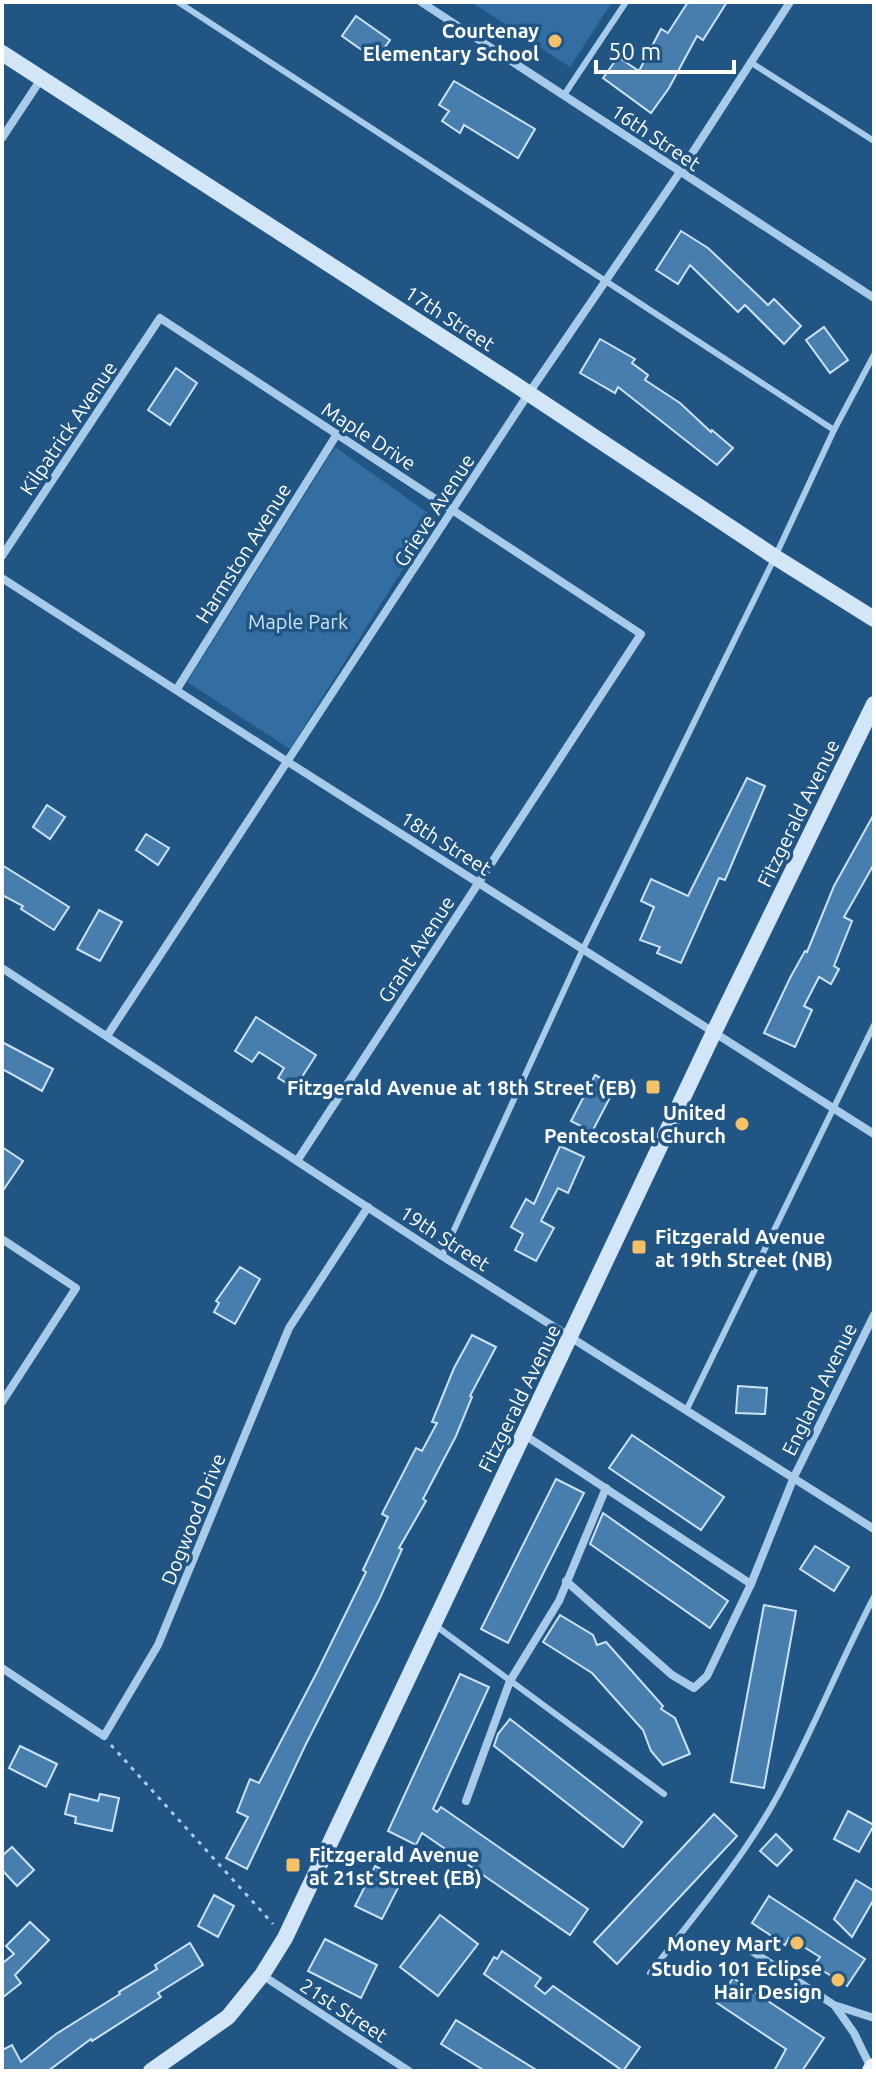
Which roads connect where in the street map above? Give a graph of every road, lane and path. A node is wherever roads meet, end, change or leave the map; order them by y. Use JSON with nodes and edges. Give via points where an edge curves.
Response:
{"nodes":[{"id":1,"x":178,"y":2,"type":"edge"},
{"id":2,"x":421,"y":2,"type":"edge"},
{"id":3,"x":626,"y":2,"type":"edge"},
{"id":4,"x":790,"y":2,"type":"edge"},
{"id":5,"x":2,"y":53,"type":"edge"},
{"id":6,"x":750,"y":62,"type":"junction"},
{"id":7,"x":41,"y":78,"type":"junction"},
{"id":8,"x":564,"y":95,"type":"junction"},
{"id":9,"x":2,"y":138,"type":"edge"},
{"id":10,"x":874,"y":141,"type":"edge"},
{"id":11,"x":680,"y":172,"type":"junction"},
{"id":12,"x":605,"y":281,"type":"junction"},
{"id":13,"x":874,"y":298,"type":"edge"},
{"id":14,"x":160,"y":318,"type":"joint"},
{"id":15,"x":874,"y":355,"type":"edge"},
{"id":16,"x":529,"y":393,"type":"junction"},
{"id":17,"x":834,"y":430,"type":"junction"},
{"id":18,"x":337,"y":434,"type":"junction"},
{"id":19,"x":453,"y":511,"type":"junction"},
{"id":20,"x":2,"y":556,"type":"edge"},
{"id":21,"x":775,"y":557,"type":"junction"},
{"id":22,"x":2,"y":578,"type":"edge"},
{"id":23,"x":874,"y":619,"type":"edge"},
{"id":24,"x":641,"y":634,"type":"joint"},
{"id":25,"x":177,"y":689,"type":"junction"},
{"id":26,"x":874,"y":704,"type":"edge"},
{"id":27,"x":288,"y":762,"type":"junction"},
{"id":28,"x":478,"y":883,"type":"junction"},
{"id":29,"x":583,"y":949,"type":"junction"},
{"id":30,"x":2,"y":968,"type":"edge"},
{"id":31,"x":874,"y":1025,"type":"edge"},
{"id":32,"x":714,"y":1032,"type":"junction"},
{"id":33,"x":107,"y":1036,"type":"junction"},
{"id":34,"x":833,"y":1108,"type":"junction"},
{"id":35,"x":874,"y":1134,"type":"edge"},
{"id":36,"x":297,"y":1161,"type":"junction"},
{"id":37,"x":368,"y":1207,"type":"junction"},
{"id":38,"x":2,"y":1239,"type":"edge"},
{"id":39,"x":442,"y":1256,"type":"junction"},
{"id":40,"x":874,"y":1315,"type":"edge"},
{"id":41,"x":570,"y":1336,"type":"junction"},
{"id":42,"x":2,"y":1402,"type":"edge"},
{"id":43,"x":686,"y":1411,"type":"junction"},
{"id":44,"x":523,"y":1434,"type":"junction"},
{"id":45,"x":794,"y":1477,"type":"junction"},
{"id":46,"x":606,"y":1488,"type":"junction"},
{"id":47,"x":874,"y":1529,"type":"edge"},
{"id":48,"x":566,"y":1581,"type":"junction"},
{"id":49,"x":751,"y":1584,"type":"junction"},
{"id":50,"x":874,"y":1597,"type":"edge"},
{"id":51,"x":433,"y":1624,"type":"junction"},
{"id":52,"x":2,"y":1668,"type":"edge"},
{"id":53,"x":510,"y":1681,"type":"junction"},
{"id":54,"x":104,"y":1736,"type":"junction"},
{"id":55,"x":664,"y":1794,"type":"dead end"},
{"id":56,"x":466,"y":1801,"type":"dead end"},
{"id":57,"x":285,"y":1938,"type":"junction"},
{"id":58,"x":741,"y":1944,"type":"dead end"},
{"id":59,"x":650,"y":1973,"type":"dead end"},
{"id":60,"x":262,"y":1975,"type":"junction"},
{"id":61,"x":834,"y":2005,"type":"junction"},
{"id":62,"x":874,"y":2018,"type":"edge"},
{"id":63,"x":873,"y":2070,"type":"edge"},
{"id":64,"x":151,"y":2071,"type":"edge"},
{"id":65,"x":409,"y":2071,"type":"edge"}],
"edges":[{"from":1,"to":12,"type":"lane"},
{"from":2,"to":8,"type":"street","name":"16th Street"},
{"from":3,"to":8,"type":"lane"},
{"from":4,"to":6,"type":"street","name":"Grieve Avenue"},
{"from":5,"to":7,"type":"street","name":"17th Street"},
{"from":6,"to":10,"type":"lane"},
{"from":6,"to":11,"type":"street","name":"Grieve Avenue"},
{"from":7,"to":9,"type":"street"},
{"from":7,"to":16,"type":"street","name":"17th Street"},
{"from":8,"to":11,"type":"street","name":"16th Street"},
{"from":11,"to":12,"type":"street","name":"Grieve Avenue"},
{"from":11,"to":13,"type":"street","name":"16th Street"},
{"from":12,"to":16,"type":"street","name":"Grieve Avenue"},
{"from":12,"to":17,"type":"lane"},
{"from":14,"to":18,"type":"street","name":"Maple Drive"},
{"from":14,"to":20,"type":"street","name":"Kilpatrick Avenue"},
{"from":15,"to":17,"type":"lane"},
{"from":16,"to":19,"type":"street","name":"Grieve Avenue"},
{"from":16,"to":21,"type":"street","name":"17th Street"},
{"from":17,"to":21,"type":"lane"},
{"from":18,"to":19,"type":"street","name":"Maple Drive"},
{"from":18,"to":25,"type":"street","name":"Harmston Avenue"},
{"from":19,"to":24,"type":"street","name":"Maple Drive"},
{"from":19,"to":27,"type":"street","name":"Grieve Avenue"},
{"from":21,"to":23,"type":"street","name":"17th Street"},
{"from":21,"to":29,"type":"lane"},
{"from":22,"to":25,"type":"street","name":"18th Street"},
{"from":24,"to":28,"type":"street","name":"Grant Avenue"},
{"from":25,"to":27,"type":"street","name":"18th Street"},
{"from":26,"to":32,"type":"street","name":"Fitzgerald Avenue"},
{"from":27,"to":28,"type":"street","name":"18th Street"},
{"from":27,"to":33,"type":"street","name":"Grieve Avenue"},
{"from":28,"to":29,"type":"street","name":"18th Street"},
{"from":28,"to":36,"type":"street","name":"Grant Avenue"},
{"from":29,"to":32,"type":"street","name":"18th Street"},
{"from":29,"to":39,"type":"lane"},
{"from":30,"to":33,"type":"street","name":"19th Street"},
{"from":31,"to":34,"type":"lane"},
{"from":32,"to":34,"type":"street","name":"18th Street"},
{"from":32,"to":41,"type":"street","name":"Fitzgerald Avenue"},
{"from":33,"to":36,"type":"street","name":"19th Street"},
{"from":34,"to":35,"type":"street","name":"18th Street"},
{"from":34,"to":43,"type":"lane"},
{"from":36,"to":37,"type":"street","name":"19th Street"},
{"from":37,"to":39,"type":"street","name":"19th Street"},
{"from":37,"to":54,"type":"street","name":"Dogwood Drive","via":[[289,1328],[158,1645]]},
{"from":38,"to":42,"type":"street","via":[[76,1288]]},
{"from":39,"to":41,"type":"street","name":"19th Street"},
{"from":40,"to":45,"type":"street","name":"England Avenue"},
{"from":41,"to":43,"type":"street","name":"19th Street"},
{"from":41,"to":44,"type":"street","name":"Fitzgerald Avenue"},
{"from":43,"to":45,"type":"street","name":"19th Street"},
{"from":44,"to":46,"type":"street"},
{"from":44,"to":51,"type":"street","name":"Fitzgerald Avenue"},
{"from":45,"to":47,"type":"street","name":"19th Street"},
{"from":45,"to":49,"type":"street","name":"England Avenue"},
{"from":46,"to":48,"type":"street"},
{"from":46,"to":49,"type":"street"},
{"from":48,"to":49,"type":"street","name":"England Avenue","via":[[672,1675],[694,1688],[707,1676]]},
{"from":48,"to":53,"type":"street"},
{"from":50,"to":59,"type":"lane","via":[[755,1834]]},
{"from":51,"to":53,"type":"lane"},
{"from":51,"to":57,"type":"street","name":"Fitzgerald Avenue"},
{"from":52,"to":54,"type":"street"},
{"from":53,"to":55,"type":"lane"},
{"from":53,"to":56,"type":"street"},
{"from":54,"to":57,"type":"path"},
{"from":57,"to":60,"type":"street","name":"Fitzgerald Avenue"},
{"from":58,"to":61,"type":"street"},
{"from":60,"to":64,"type":"street","name":"Fitzgerald Avenue","via":[[228,2017]]},
{"from":60,"to":65,"type":"street","name":"21st Street"},
{"from":61,"to":62,"type":"street"},
{"from":61,"to":63,"type":"street"}]}
